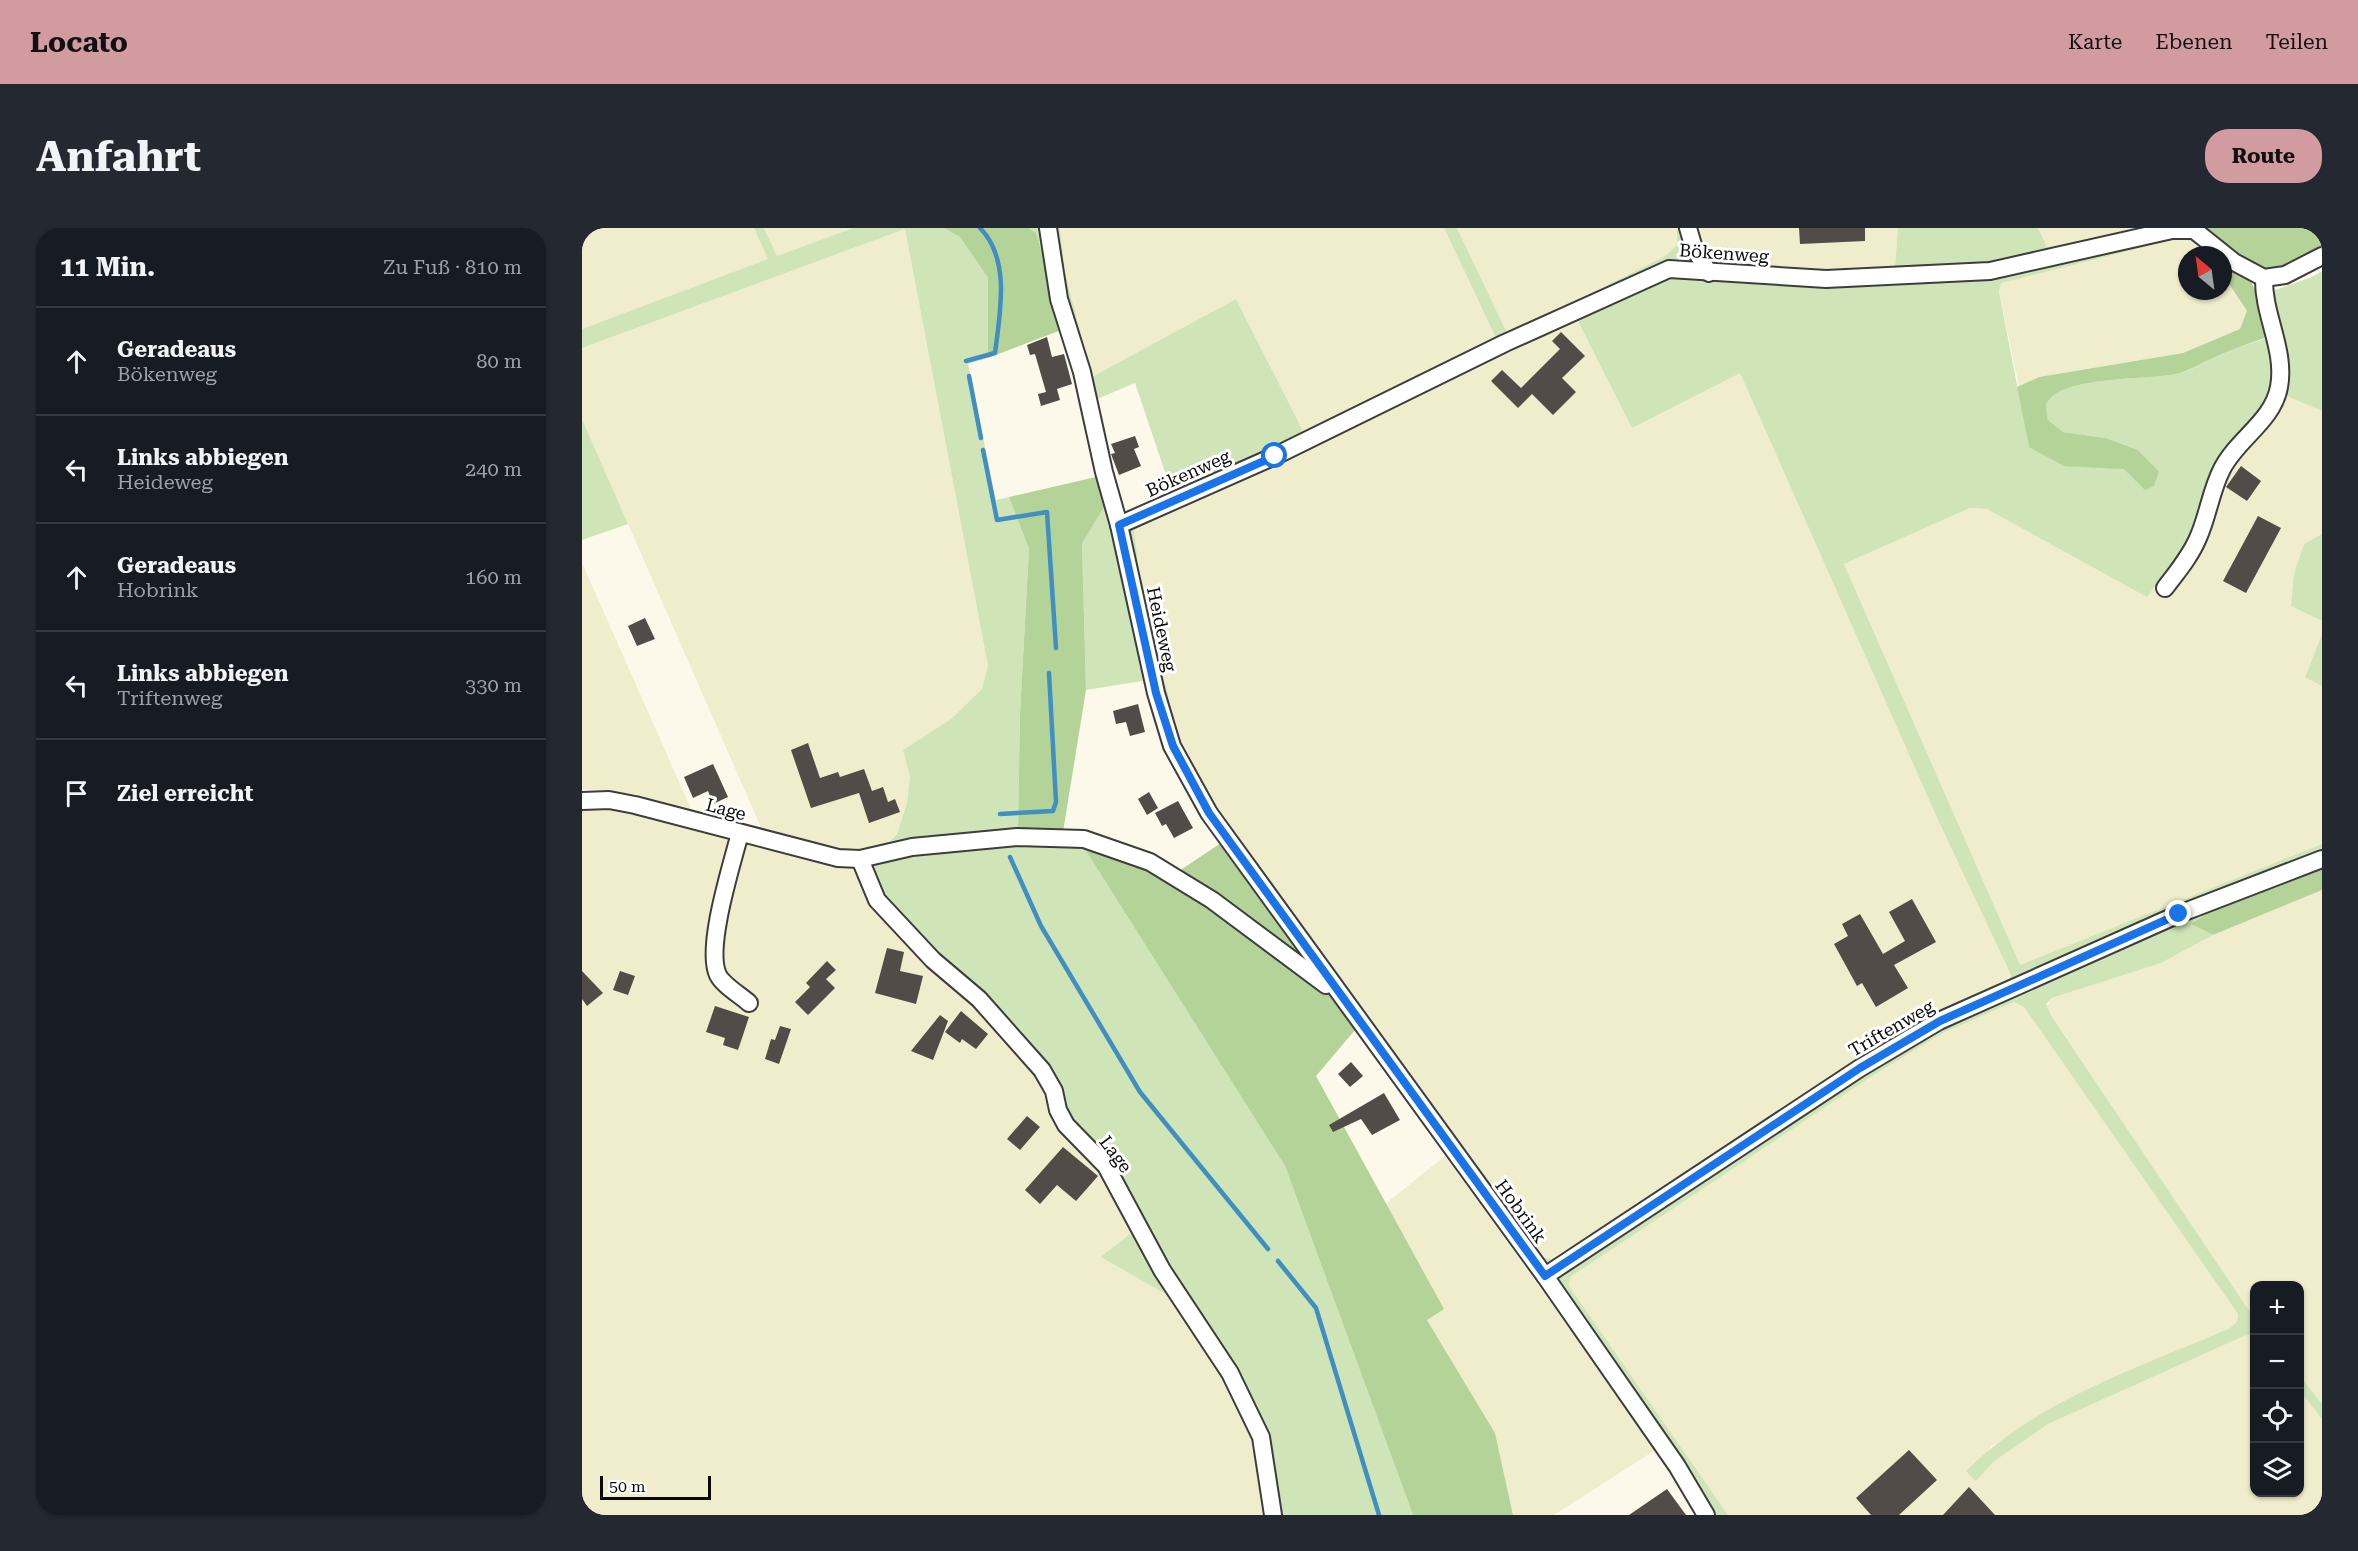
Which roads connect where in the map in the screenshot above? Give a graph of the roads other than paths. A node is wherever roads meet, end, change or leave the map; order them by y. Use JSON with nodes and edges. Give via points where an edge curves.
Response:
{"nodes":[{"id":1,"x":1048,"y":228,"type":"edge"},
{"id":2,"x":1688,"y":228,"type":"edge"},
{"id":3,"x":2194,"y":229,"type":"edge"},
{"id":4,"x":2322,"y":256,"type":"edge"},
{"id":5,"x":1709,"y":273,"type":"junction"},
{"id":6,"x":2264,"y":278,"type":"junction"},
{"id":7,"x":1119,"y":525,"type":"junction"},
{"id":8,"x":2165,"y":588,"type":"dead end"},
{"id":9,"x":582,"y":801,"type":"edge"},
{"id":10,"x":740,"y":833,"type":"junction"},
{"id":11,"x":860,"y":859,"type":"junction"},
{"id":12,"x":2322,"y":859,"type":"edge"},
{"id":13,"x":1339,"y":994,"type":"junction"},
{"id":14,"x":749,"y":1003,"type":"dead end"},
{"id":15,"x":1545,"y":1276,"type":"junction"},
{"id":16,"x":1272,"y":1515,"type":"edge"},
{"id":17,"x":1706,"y":1515,"type":"edge"}],
"edges":[{"from":1,"to":7,"type":"street","name":"Heideweg","via":[[1059,299],[1082,372]]},
{"from":2,"to":5,"type":"street","via":[[1694,248]]},
{"from":3,"to":5,"type":"street","name":"Bökenweg","via":[[2172,230],[1990,271],[1826,279]]},
{"from":3,"to":6,"type":"street","name":"Bökenweg","via":[[2234,262]]},
{"from":4,"to":6,"type":"street","via":[[2285,275]]},
{"from":5,"to":7,"type":"street","name":"Bökenweg","via":[[1669,269],[1505,343],[1275,456]]},
{"from":6,"to":8,"type":"street","via":[[2279,354],[2279,386],[2272,407],[2222,469],[2198,539]]},
{"from":7,"to":13,"type":"street","name":"Heideweg","via":[[1156,693],[1173,746],[1209,813]]},
{"from":9,"to":10,"type":"street","name":"Lage","via":[[609,800],[635,805]]},
{"from":10,"to":11,"type":"street","name":"Lage","via":[[838,858]]},
{"from":10,"to":14,"type":"street","via":[[713,960],[719,977]]},
{"from":11,"to":13,"type":"street","name":"Lage","via":[[912,847],[1017,837],[1084,839],[1150,862],[1212,900]]},
{"from":11,"to":16,"type":"street","name":"Lage","via":[[877,900],[933,960],[979,999],[1036,1063],[1054,1091],[1066,1125],[1106,1166],[1162,1270],[1230,1373],[1261,1437]]},
{"from":12,"to":15,"type":"street","name":"Triftenweg","via":[[2179,914],[1940,1021],[1860,1068]]},
{"from":13,"to":15,"type":"street","name":"Hobrink"},
{"from":15,"to":17,"type":"street","name":"Hobrink","via":[[1677,1466]]}]}
